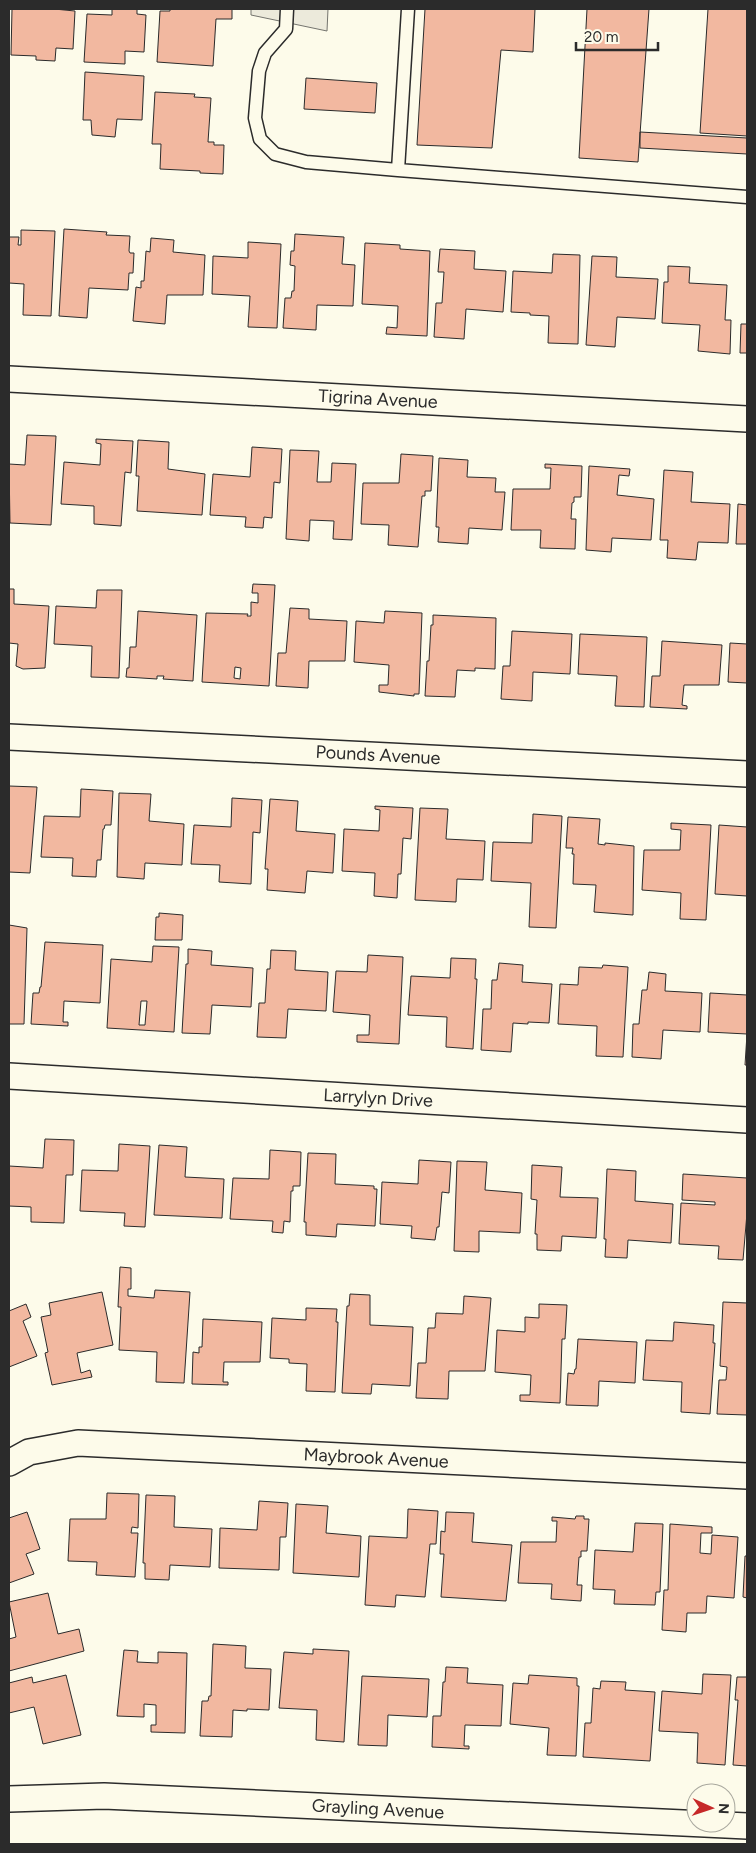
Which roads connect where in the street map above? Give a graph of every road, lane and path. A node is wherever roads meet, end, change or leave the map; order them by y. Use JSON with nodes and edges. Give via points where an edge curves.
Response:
{"nodes":[{"id":1,"x":287,"y":9,"type":"edge"},
{"id":2,"x":408,"y":9,"type":"edge"},
{"id":3,"x":398,"y":170,"type":"junction"},
{"id":4,"x":747,"y":196,"type":"edge"},
{"id":5,"x":9,"y":379,"type":"edge"},
{"id":6,"x":747,"y":419,"type":"edge"},
{"id":7,"x":9,"y":737,"type":"edge"},
{"id":8,"x":747,"y":774,"type":"edge"},
{"id":9,"x":9,"y":1076,"type":"edge"},
{"id":10,"x":747,"y":1120,"type":"edge"},
{"id":11,"x":9,"y":1463,"type":"edge"},
{"id":12,"x":747,"y":1476,"type":"edge"},
{"id":13,"x":9,"y":1800,"type":"edge"},
{"id":14,"x":747,"y":1826,"type":"edge"}],
"edges":[{"from":1,"to":3,"type":"lane","via":[[286,29],[265,53],[259,72],[255,118],[260,139],[275,154],[306,162]]},
{"from":2,"to":3,"type":"lane"},
{"from":3,"to":4,"type":"lane"},
{"from":5,"to":6,"type":"street","name":"Tigrina Avenue"},
{"from":7,"to":8,"type":"street","name":"Pounds Avenue"},
{"from":9,"to":10,"type":"street","name":"Larrylyn Drive"},
{"from":11,"to":12,"type":"street","name":"Maybrook Avenue","via":[[29,1452],[78,1443]]},
{"from":13,"to":14,"type":"street","name":"Grayling Avenue","via":[[104,1796]]}]}
